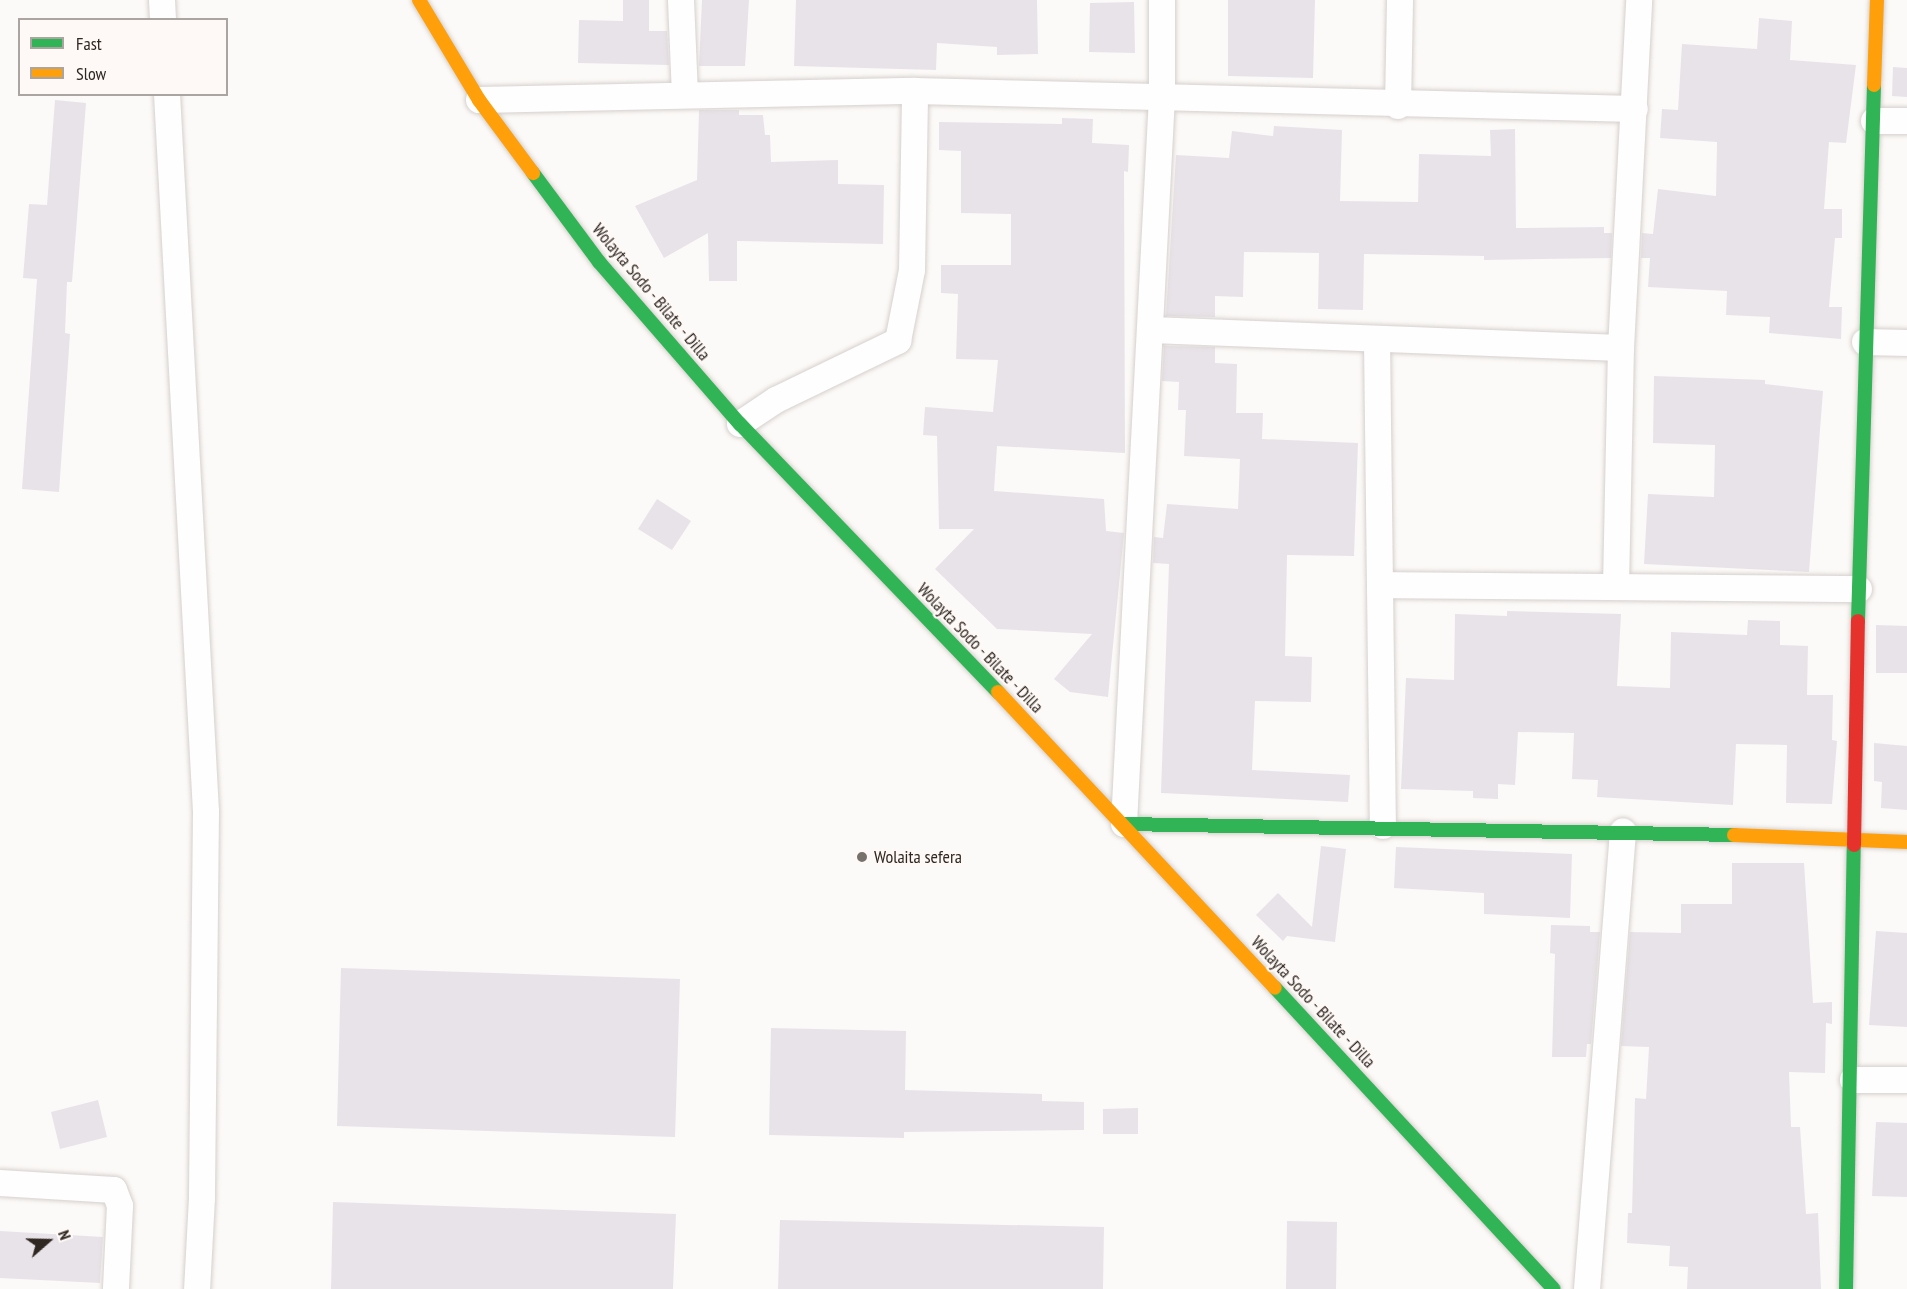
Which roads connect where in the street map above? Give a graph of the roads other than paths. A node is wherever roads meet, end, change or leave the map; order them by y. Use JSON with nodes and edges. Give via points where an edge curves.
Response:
{"nodes":[{"id":1,"x":162,"y":0,"type":"edge"},
{"id":2,"x":419,"y":0,"type":"edge"},
{"id":3,"x":681,"y":0,"type":"edge"},
{"id":4,"x":1162,"y":0,"type":"edge"},
{"id":5,"x":1400,"y":0,"type":"edge"},
{"id":6,"x":1639,"y":0,"type":"edge"},
{"id":7,"x":1877,"y":0,"type":"edge"},
{"id":8,"x":163,"y":18,"type":"edge"},
{"id":9,"x":915,"y":91,"type":"junction"},
{"id":10,"x":684,"y":94,"type":"junction"},
{"id":11,"x":167,"y":96,"type":"edge"},
{"id":12,"x":1162,"y":97,"type":"junction"},
{"id":13,"x":479,"y":100,"type":"junction"},
{"id":14,"x":1398,"y":106,"type":"junction"},
{"id":15,"x":1635,"y":109,"type":"junction"},
{"id":16,"x":1874,"y":121,"type":"junction"},
{"id":17,"x":1907,"y":121,"type":"edge"},
{"id":18,"x":1151,"y":330,"type":"junction"},
{"id":19,"x":1377,"y":341,"type":"junction"},
{"id":20,"x":1866,"y":342,"type":"junction"},
{"id":21,"x":1907,"y":343,"type":"edge"},
{"id":22,"x":1621,"y":348,"type":"junction"},
{"id":23,"x":740,"y":424,"type":"junction"},
{"id":24,"x":1382,"y":585,"type":"junction"},
{"id":25,"x":1616,"y":586,"type":"junction"},
{"id":26,"x":1859,"y":590,"type":"junction"},
{"id":27,"x":1124,"y":824,"type":"junction"},
{"id":28,"x":1383,"y":826,"type":"junction"},
{"id":29,"x":1623,"y":831,"type":"junction"},
{"id":30,"x":1853,"y":840,"type":"junction"},
{"id":31,"x":1907,"y":842,"type":"edge"},
{"id":32,"x":1853,"y":1080,"type":"junction"},
{"id":33,"x":1907,"y":1080,"type":"edge"},
{"id":34,"x":0,"y":1183,"type":"edge"},
{"id":35,"x":116,"y":1289,"type":"edge"},
{"id":36,"x":197,"y":1289,"type":"edge"},
{"id":37,"x":1554,"y":1289,"type":"edge"},
{"id":38,"x":1587,"y":1289,"type":"edge"},
{"id":39,"x":1846,"y":1289,"type":"edge"}],
"edges":[{"from":1,"to":8,"type":"street"},
{"from":2,"to":13,"type":"main road","name":"Wolayta Sodo - Bilate - Dilla"},
{"from":3,"to":10,"type":"street"},
{"from":4,"to":12,"type":"street"},
{"from":5,"to":14,"type":"street"},
{"from":6,"to":15,"type":"street"},
{"from":7,"to":16,"type":"main road"},
{"from":9,"to":10,"type":"street"},
{"from":9,"to":12,"type":"street"},
{"from":9,"to":23,"type":"street","via":[[912,270],[898,341],[776,400]]},
{"from":10,"to":13,"type":"street"},
{"from":11,"to":36,"type":"street","via":[[206,812],[202,1198]]},
{"from":12,"to":14,"type":"street"},
{"from":12,"to":18,"type":"street"},
{"from":13,"to":23,"type":"main road","name":"Wolayta Sodo - Bilate - Dilla","via":[[599,262]]},
{"from":14,"to":15,"type":"street"},
{"from":15,"to":22,"type":"street"},
{"from":16,"to":17,"type":"street"},
{"from":16,"to":20,"type":"main road"},
{"from":18,"to":19,"type":"street"},
{"from":18,"to":27,"type":"street"},
{"from":19,"to":22,"type":"street"},
{"from":19,"to":24,"type":"street"},
{"from":20,"to":21,"type":"street"},
{"from":20,"to":26,"type":"main road"},
{"from":22,"to":25,"type":"street"},
{"from":23,"to":27,"type":"main road","name":"Wolayta Sodo - Bilate - Dilla"},
{"from":24,"to":25,"type":"street"},
{"from":24,"to":28,"type":"street"},
{"from":25,"to":26,"type":"street"},
{"from":26,"to":30,"type":"main road"},
{"from":27,"to":28,"type":"main road"},
{"from":27,"to":37,"type":"main road","name":"Wolayta Sodo - Bilate - Dilla"},
{"from":28,"to":29,"type":"main road"},
{"from":29,"to":30,"type":"main road"},
{"from":29,"to":38,"type":"street"},
{"from":30,"to":31,"type":"main road"},
{"from":30,"to":32,"type":"main road"},
{"from":32,"to":33,"type":"street"},
{"from":32,"to":39,"type":"main road"},
{"from":34,"to":35,"type":"street","via":[[114,1190],[120,1206]]}]}
